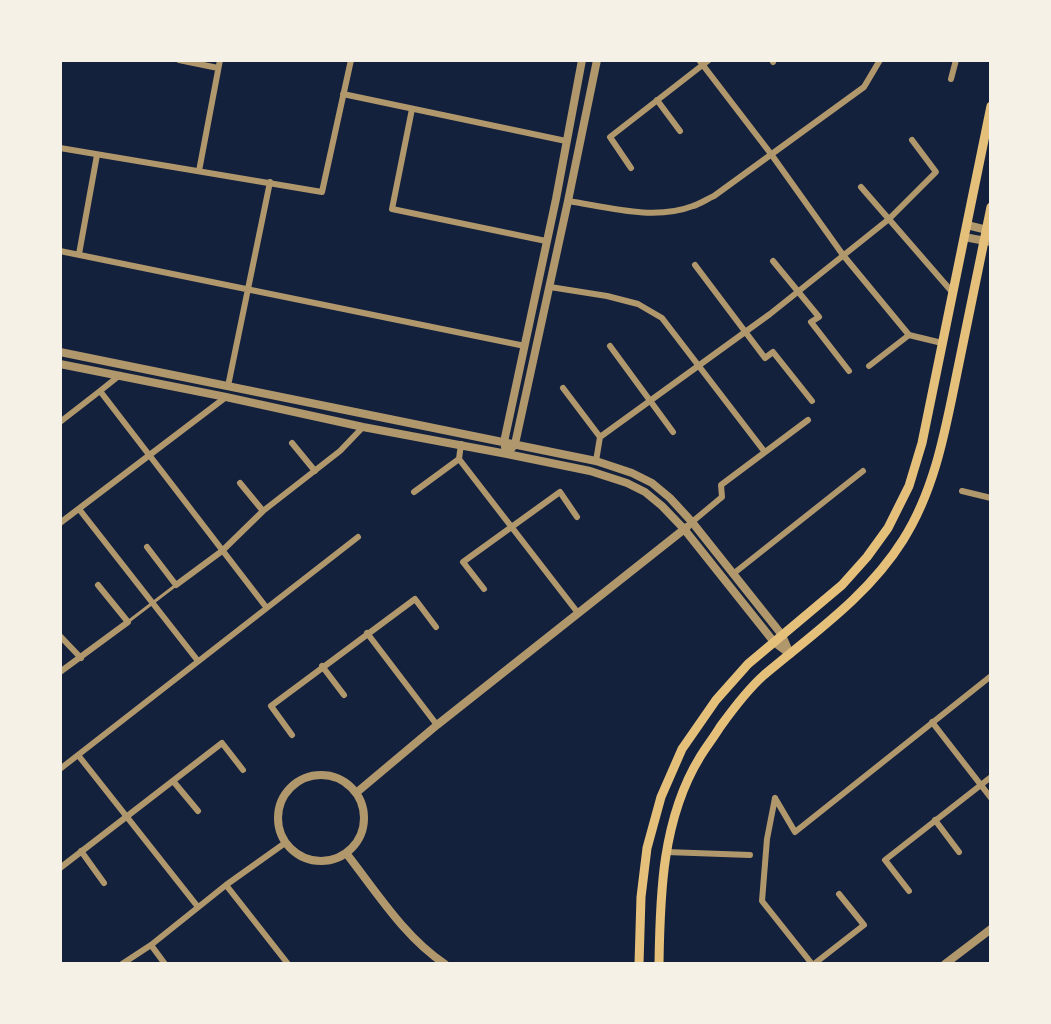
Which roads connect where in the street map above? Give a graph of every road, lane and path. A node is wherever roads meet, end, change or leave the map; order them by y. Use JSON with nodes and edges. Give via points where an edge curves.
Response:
{"nodes":[{"id":1,"x":179,"y":60,"type":"edge"},
{"id":2,"x":220,"y":60,"type":"edge"},
{"id":3,"x":351,"y":60,"type":"edge"},
{"id":4,"x":582,"y":60,"type":"edge"},
{"id":5,"x":597,"y":60,"type":"edge"},
{"id":6,"x":880,"y":60,"type":"edge"},
{"id":7,"x":956,"y":60,"type":"edge"},
{"id":8,"x":704,"y":62,"type":"edge"},
{"id":9,"x":218,"y":68,"type":"junction"},
{"id":10,"x":951,"y":79,"type":"dead end"},
{"id":11,"x":343,"y":94,"type":"junction"},
{"id":12,"x":657,"y":100,"type":"junction"},
{"id":13,"x":991,"y":106,"type":"edge"},
{"id":14,"x":412,"y":109,"type":"junction"},
{"id":15,"x":680,"y":131,"type":"dead end"},
{"id":16,"x":912,"y":140,"type":"dead end"},
{"id":17,"x":566,"y":141,"type":"junction"},
{"id":18,"x":60,"y":148,"type":"edge"},
{"id":19,"x":771,"y":154,"type":"junction"},
{"id":20,"x":97,"y":155,"type":"junction"},
{"id":21,"x":631,"y":168,"type":"dead end"},
{"id":22,"x":199,"y":171,"type":"junction"},
{"id":23,"x":270,"y":182,"type":"junction"},
{"id":24,"x":861,"y":187,"type":"dead end"},
{"id":25,"x":556,"y":199,"type":"junction"},
{"id":26,"x":568,"y":201,"type":"junction"},
{"id":27,"x":991,"y":207,"type":"edge"},
{"id":28,"x":889,"y":219,"type":"junction"},
{"id":29,"x":967,"y":225,"type":"junction"},
{"id":30,"x":989,"y":230,"type":"edge"},
{"id":31,"x":964,"y":237,"type":"junction"},
{"id":32,"x":546,"y":241,"type":"junction"},
{"id":33,"x":988,"y":241,"type":"edge"},
{"id":34,"x":60,"y":251,"type":"edge"},
{"id":35,"x":79,"y":254,"type":"junction"},
{"id":36,"x":843,"y":255,"type":"junction"},
{"id":37,"x":773,"y":261,"type":"dead end"},
{"id":38,"x":695,"y":265,"type":"dead end"},
{"id":39,"x":538,"y":285,"type":"junction"},
{"id":40,"x":550,"y":287,"type":"junction"},
{"id":41,"x":248,"y":290,"type":"junction"},
{"id":42,"x":798,"y":291,"type":"junction"},
{"id":43,"x":953,"y":293,"type":"junction"},
{"id":44,"x":745,"y":333,"type":"junction"},
{"id":45,"x":909,"y":335,"type":"junction"},
{"id":46,"x":942,"y":343,"type":"junction"},
{"id":47,"x":525,"y":346,"type":"junction"},
{"id":48,"x":610,"y":346,"type":"dead end"},
{"id":49,"x":60,"y":352,"type":"edge"},
{"id":50,"x":60,"y":364,"type":"edge"},
{"id":51,"x":699,"y":365,"type":"junction"},
{"id":52,"x":869,"y":366,"type":"dead end"},
{"id":53,"x":849,"y":371,"type":"dead end"},
{"id":54,"x":120,"y":375,"type":"junction"},
{"id":55,"x":228,"y":386,"type":"junction"},
{"id":56,"x":563,"y":388,"type":"dead end"},
{"id":57,"x":100,"y":391,"type":"junction"},
{"id":58,"x":226,"y":397,"type":"junction"},
{"id":59,"x":650,"y":400,"type":"junction"},
{"id":60,"x":812,"y":401,"type":"dead end"},
{"id":61,"x":808,"y":420,"type":"dead end"},
{"id":62,"x":60,"y":422,"type":"edge"},
{"id":63,"x":363,"y":427,"type":"junction"},
{"id":64,"x":673,"y":432,"type":"dead end"},
{"id":65,"x":600,"y":437,"type":"junction"},
{"id":66,"x":504,"y":442,"type":"junction"},
{"id":67,"x":292,"y":443,"type":"dead end"},
{"id":68,"x":461,"y":444,"type":"junction"},
{"id":69,"x":514,"y":444,"type":"junction"},
{"id":70,"x":764,"y":451,"type":"junction"},
{"id":71,"x":507,"y":454,"type":"junction"},
{"id":72,"x":149,"y":455,"type":"junction"},
{"id":73,"x":459,"y":459,"type":"junction"},
{"id":74,"x":596,"y":460,"type":"junction"},
{"id":75,"x":315,"y":471,"type":"junction"},
{"id":76,"x":863,"y":471,"type":"dead end"},
{"id":77,"x":240,"y":483,"type":"dead end"},
{"id":78,"x":962,"y":491,"type":"dead end"},
{"id":79,"x":414,"y":492,"type":"dead end"},
{"id":80,"x":991,"y":498,"type":"edge"},
{"id":81,"x":79,"y":509,"type":"junction"},
{"id":82,"x":263,"y":511,"type":"junction"},
{"id":83,"x":577,"y":517,"type":"dead end"},
{"id":84,"x":692,"y":522,"type":"junction"},
{"id":85,"x":60,"y":523,"type":"edge"},
{"id":86,"x":512,"y":527,"type":"junction"},
{"id":87,"x":684,"y":530,"type":"junction"},
{"id":88,"x":358,"y":537,"type":"dead end"},
{"id":89,"x":147,"y":547,"type":"dead end"},
{"id":90,"x":222,"y":551,"type":"junction"},
{"id":91,"x":734,"y":574,"type":"junction"},
{"id":92,"x":99,"y":585,"type":"dead end"},
{"id":93,"x":176,"y":585,"type":"junction"},
{"id":94,"x":484,"y":589,"type":"dead end"},
{"id":95,"x":153,"y":604,"type":"junction"},
{"id":96,"x":266,"y":608,"type":"junction"},
{"id":97,"x":578,"y":613,"type":"junction"},
{"id":98,"x":128,"y":622,"type":"junction"},
{"id":99,"x":436,"y":627,"type":"dead end"},
{"id":100,"x":367,"y":633,"type":"junction"},
{"id":101,"x":782,"y":635,"type":"junction"},
{"id":102,"x":60,"y":636,"type":"edge"},
{"id":103,"x":774,"y":642,"type":"junction"},
{"id":104,"x":790,"y":654,"type":"junction"},
{"id":105,"x":81,"y":658,"type":"junction"},
{"id":106,"x":198,"y":661,"type":"junction"},
{"id":107,"x":322,"y":666,"type":"junction"},
{"id":108,"x":60,"y":672,"type":"edge"},
{"id":109,"x":991,"y":676,"type":"edge"},
{"id":110,"x":344,"y":695,"type":"dead end"},
{"id":111,"x":932,"y":722,"type":"junction"},
{"id":112,"x":437,"y":725,"type":"junction"},
{"id":113,"x":292,"y":735,"type":"dead end"},
{"id":114,"x":78,"y":755,"type":"junction"},
{"id":115,"x":60,"y":769,"type":"edge"},
{"id":116,"x":243,"y":770,"type":"dead end"},
{"id":117,"x":991,"y":777,"type":"edge"},
{"id":118,"x":172,"y":781,"type":"junction"},
{"id":119,"x":981,"y":785,"type":"junction"},
{"id":120,"x":356,"y":794,"type":"junction"},
{"id":121,"x":991,"y":798,"type":"edge"},
{"id":122,"x":198,"y":811,"type":"dead end"},
{"id":123,"x":126,"y":817,"type":"junction"},
{"id":124,"x":935,"y":820,"type":"junction"},
{"id":125,"x":285,"y":843,"type":"junction"},
{"id":126,"x":81,"y":851,"type":"junction"},
{"id":127,"x":666,"y":852,"type":"junction"},
{"id":128,"x":959,"y":852,"type":"dead end"},
{"id":129,"x":346,"y":853,"type":"junction"},
{"id":130,"x":750,"y":855,"type":"dead end"},
{"id":131,"x":60,"y":868,"type":"edge"},
{"id":132,"x":104,"y":883,"type":"dead end"},
{"id":133,"x":226,"y":885,"type":"junction"},
{"id":134,"x":909,"y":891,"type":"dead end"},
{"id":135,"x":839,"y":894,"type":"dead end"},
{"id":136,"x":198,"y":908,"type":"junction"},
{"id":137,"x":991,"y":929,"type":"edge"},
{"id":138,"x":151,"y":945,"type":"junction"},
{"id":139,"x":122,"y":964,"type":"edge"},
{"id":140,"x":165,"y":964,"type":"edge"},
{"id":141,"x":288,"y":964,"type":"edge"},
{"id":142,"x":445,"y":964,"type":"edge"},
{"id":143,"x":639,"y":964,"type":"edge"},
{"id":144,"x":659,"y":964,"type":"edge"},
{"id":145,"x":813,"y":964,"type":"edge"},
{"id":146,"x":945,"y":964,"type":"edge"}],
"edges":[{"from":1,"to":9,"type":"street"},
{"from":2,"to":9,"type":"street"},
{"from":3,"to":11,"type":"street"},
{"from":4,"to":17,"type":"street"},
{"from":5,"to":26,"type":"street"},
{"from":6,"to":19,"type":"street","via":[[864,87]]},
{"from":7,"to":10,"type":"street"},
{"from":8,"to":12,"type":"street"},
{"from":8,"to":19,"type":"street"},
{"from":9,"to":22,"type":"street"},
{"from":11,"to":14,"type":"street"},
{"from":11,"to":23,"type":"street","via":[[322,192]]},
{"from":12,"to":15,"type":"street"},
{"from":12,"to":21,"type":"street","via":[[610,138]]},
{"from":13,"to":29,"type":"main road"},
{"from":14,"to":17,"type":"street"},
{"from":14,"to":32,"type":"street","via":[[392,209]]},
{"from":16,"to":28,"type":"street","via":[[936,172]]},
{"from":17,"to":25,"type":"street"},
{"from":18,"to":20,"type":"street"},
{"from":19,"to":26,"type":"street","via":[[714,196],[692,207],[656,213]]},
{"from":19,"to":36,"type":"street"},
{"from":20,"to":22,"type":"street"},
{"from":20,"to":35,"type":"street"},
{"from":22,"to":23,"type":"street"},
{"from":23,"to":41,"type":"street"},
{"from":24,"to":28,"type":"street"},
{"from":25,"to":26,"type":"street"},
{"from":25,"to":32,"type":"street"},
{"from":26,"to":40,"type":"street"},
{"from":27,"to":30,"type":"main road"},
{"from":28,"to":36,"type":"street"},
{"from":28,"to":43,"type":"street"},
{"from":29,"to":30,"type":"street"},
{"from":29,"to":31,"type":"main road"},
{"from":30,"to":33,"type":"main road"},
{"from":31,"to":33,"type":"street"},
{"from":31,"to":43,"type":"main road"},
{"from":32,"to":39,"type":"street"},
{"from":33,"to":104,"type":"main road","via":[[927,493],[883,570],[856,599]]},
{"from":34,"to":35,"type":"street"},
{"from":35,"to":41,"type":"street"},
{"from":36,"to":42,"type":"street"},
{"from":36,"to":45,"type":"street"},
{"from":37,"to":42,"type":"street"},
{"from":38,"to":44,"type":"street"},
{"from":39,"to":40,"type":"street"},
{"from":39,"to":47,"type":"street"},
{"from":40,"to":51,"type":"street","via":[[638,304],[662,318]]},
{"from":40,"to":69,"type":"street"},
{"from":41,"to":47,"type":"street"},
{"from":41,"to":55,"type":"street"},
{"from":42,"to":44,"type":"street"},
{"from":42,"to":53,"type":"street","via":[[819,317],[811,322]]},
{"from":43,"to":46,"type":"main road"},
{"from":44,"to":51,"type":"street"},
{"from":44,"to":60,"type":"street","via":[[765,358],[773,352]]},
{"from":45,"to":46,"type":"street"},
{"from":45,"to":52,"type":"street"},
{"from":46,"to":101,"type":"main road","via":[[922,443],[909,486],[888,528],[842,585]]},
{"from":47,"to":66,"type":"street"},
{"from":48,"to":59,"type":"street"},
{"from":49,"to":55,"type":"street"},
{"from":50,"to":54,"type":"street"},
{"from":51,"to":59,"type":"street"},
{"from":51,"to":70,"type":"street"},
{"from":54,"to":57,"type":"street"},
{"from":54,"to":58,"type":"street"},
{"from":55,"to":58,"type":"street"},
{"from":55,"to":66,"type":"street"},
{"from":56,"to":65,"type":"street"},
{"from":57,"to":62,"type":"street"},
{"from":57,"to":72,"type":"street"},
{"from":58,"to":63,"type":"street"},
{"from":58,"to":72,"type":"street"},
{"from":59,"to":64,"type":"street"},
{"from":59,"to":65,"type":"street"},
{"from":61,"to":70,"type":"street"},
{"from":63,"to":68,"type":"street"},
{"from":63,"to":75,"type":"street"},
{"from":65,"to":74,"type":"street"},
{"from":66,"to":69,"type":"street"},
{"from":66,"to":71,"type":"street"},
{"from":67,"to":75,"type":"street"},
{"from":68,"to":71,"type":"street"},
{"from":68,"to":73,"type":"street"},
{"from":69,"to":71,"type":"street"},
{"from":69,"to":74,"type":"street"},
{"from":70,"to":84,"type":"street","via":[[721,485],[722,497]]},
{"from":71,"to":87,"type":"street","via":[[627,483],[662,506]]},
{"from":72,"to":81,"type":"street"},
{"from":72,"to":90,"type":"street"},
{"from":73,"to":79,"type":"street"},
{"from":73,"to":86,"type":"street"},
{"from":74,"to":84,"type":"street","via":[[652,483]]},
{"from":75,"to":82,"type":"street"},
{"from":76,"to":91,"type":"street"},
{"from":77,"to":82,"type":"street"},
{"from":78,"to":80,"type":"street"},
{"from":81,"to":85,"type":"street"},
{"from":81,"to":95,"type":"street"},
{"from":82,"to":90,"type":"street"},
{"from":83,"to":86,"type":"street","via":[[560,492]]},
{"from":84,"to":87,"type":"street"},
{"from":84,"to":91,"type":"street"},
{"from":86,"to":94,"type":"street","via":[[463,562]]},
{"from":86,"to":97,"type":"street"},
{"from":87,"to":97,"type":"street"},
{"from":87,"to":103,"type":"street"},
{"from":88,"to":96,"type":"street"},
{"from":89,"to":93,"type":"street"},
{"from":90,"to":93,"type":"street"},
{"from":90,"to":96,"type":"street"},
{"from":91,"to":101,"type":"street"},
{"from":92,"to":98,"type":"street"},
{"from":93,"to":95,"type":"lane"},
{"from":95,"to":98,"type":"lane"},
{"from":95,"to":106,"type":"street"},
{"from":96,"to":106,"type":"street"},
{"from":97,"to":112,"type":"street"},
{"from":98,"to":105,"type":"street"},
{"from":99,"to":100,"type":"street","via":[[415,599]]},
{"from":100,"to":107,"type":"street"},
{"from":100,"to":112,"type":"street"},
{"from":101,"to":103,"type":"main road"},
{"from":101,"to":104,"type":"street"},
{"from":102,"to":105,"type":"street"},
{"from":103,"to":104,"type":"street"},
{"from":103,"to":143,"type":"main road","via":[[716,700],[682,749],[661,797],[647,848]]},
{"from":104,"to":127,"type":"main road","via":[[761,678],[731,712],[699,758],[679,804]]},
{"from":105,"to":108,"type":"street"},
{"from":106,"to":114,"type":"street"},
{"from":107,"to":110,"type":"street"},
{"from":107,"to":113,"type":"street","via":[[271,706]]},
{"from":109,"to":111,"type":"street"},
{"from":111,"to":119,"type":"street"},
{"from":111,"to":145,"type":"street","via":[[795,832],[776,798],[767,839],[762,901]]},
{"from":112,"to":120,"type":"street"},
{"from":114,"to":115,"type":"street"},
{"from":114,"to":123,"type":"street"},
{"from":116,"to":118,"type":"street","via":[[222,743]]},
{"from":117,"to":119,"type":"street"},
{"from":118,"to":122,"type":"street"},
{"from":118,"to":123,"type":"street"},
{"from":119,"to":121,"type":"street"},
{"from":119,"to":124,"type":"street"},
{"from":120,"to":125,"type":"street","via":[[346,784],[328,776],[308,777],[296,783],[280,804],[279,831]]},
{"from":120,"to":129,"type":"street","via":[[364,819],[355,844]]},
{"from":123,"to":126,"type":"street"},
{"from":123,"to":136,"type":"street"},
{"from":124,"to":128,"type":"street"},
{"from":124,"to":134,"type":"street","via":[[885,860]]},
{"from":125,"to":129,"type":"street","via":[[307,859],[320,861]]},
{"from":125,"to":133,"type":"street"},
{"from":126,"to":131,"type":"street"},
{"from":126,"to":132,"type":"street"},
{"from":127,"to":130,"type":"street"},
{"from":127,"to":144,"type":"main road","via":[[660,898]]},
{"from":129,"to":142,"type":"street","via":[[409,932]]},
{"from":133,"to":136,"type":"street"},
{"from":133,"to":141,"type":"street"},
{"from":135,"to":145,"type":"street","via":[[864,925]]},
{"from":136,"to":138,"type":"street"},
{"from":137,"to":146,"type":"street"},
{"from":138,"to":139,"type":"street"},
{"from":138,"to":140,"type":"street"}]}
